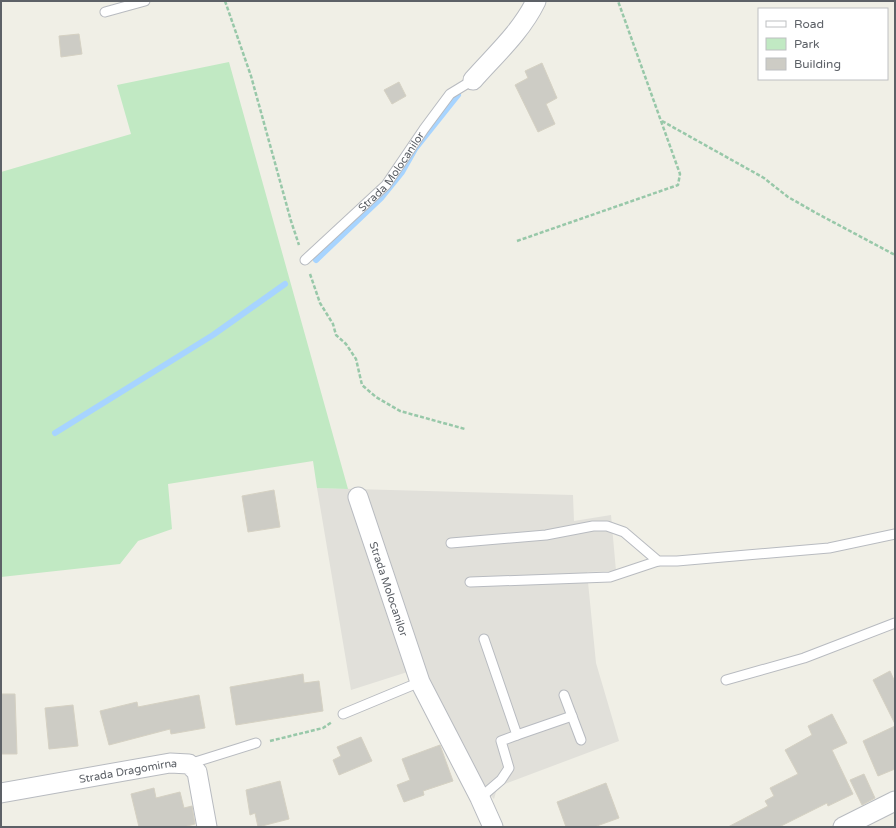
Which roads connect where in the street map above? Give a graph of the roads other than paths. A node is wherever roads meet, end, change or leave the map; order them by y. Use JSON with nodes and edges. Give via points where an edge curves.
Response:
{"nodes":[{"id":1,"x":145,"y":1,"type":"edge"},
{"id":2,"x":536,"y":1,"type":"edge"},
{"id":3,"x":105,"y":12,"type":"dead end"},
{"id":4,"x":473,"y":80,"type":"joint"},
{"id":5,"x":305,"y":260,"type":"dead end"},
{"id":6,"x":358,"y":497,"type":"dead end"},
{"id":7,"x":895,"y":534,"type":"edge"},
{"id":8,"x":451,"y":543,"type":"dead end"},
{"id":9,"x":658,"y":561,"type":"junction"},
{"id":10,"x":470,"y":582,"type":"dead end"},
{"id":11,"x":895,"y":623,"type":"edge"},
{"id":12,"x":484,"y":638,"type":"dead end"},
{"id":13,"x":726,"y":680,"type":"dead end"},
{"id":14,"x":420,"y":682,"type":"junction"},
{"id":15,"x":564,"y":695,"type":"dead end"},
{"id":16,"x":343,"y":714,"type":"road end"},
{"id":17,"x":572,"y":716,"type":"junction"},
{"id":18,"x":516,"y":735,"type":"junction"},
{"id":19,"x":581,"y":740,"type":"dead end"},
{"id":20,"x":256,"y":743,"type":"road end"},
{"id":21,"x":189,"y":764,"type":"junction"},
{"id":22,"x":1,"y":792,"type":"edge"},
{"id":23,"x":480,"y":798,"type":"junction"},
{"id":24,"x":895,"y":801,"type":"edge"},
{"id":25,"x":207,"y":827,"type":"edge"},
{"id":26,"x":493,"y":827,"type":"edge"},
{"id":27,"x":842,"y":827,"type":"edge"}],
"edges":[{"from":1,"to":3,"type":"lane"},
{"from":2,"to":4,"type":"street","via":[[513,36]]},
{"from":4,"to":5,"type":"lane","name":"Strada Molocanilor","via":[[450,94],[386,185]]},
{"from":6,"to":14,"type":"street","name":"Strada Molocanilor"},
{"from":7,"to":9,"type":"lane","via":[[829,548]]},
{"from":8,"to":9,"type":"lane","via":[[546,535],[593,526],[607,526],[624,532]]},
{"from":9,"to":10,"type":"lane","via":[[610,577]]},
{"from":11,"to":13,"type":"lane","via":[[804,658]]},
{"from":12,"to":18,"type":"lane"},
{"from":14,"to":16,"type":"lane"},
{"from":14,"to":23,"type":"street","name":"Strada Molocanilor"},
{"from":15,"to":17,"type":"lane"},
{"from":17,"to":18,"type":"lane"},
{"from":17,"to":19,"type":"lane"},
{"from":18,"to":23,"type":"lane","via":[[501,741],[509,768],[501,780]]},
{"from":20,"to":21,"type":"lane"},
{"from":21,"to":22,"type":"street","name":"Strada Dragomirna","via":[[170,763]]},
{"from":21,"to":25,"type":"street","name":"Strada Dragomirna","via":[[197,772]]},
{"from":23,"to":26,"type":"street","name":"Strada Molocanilor"},
{"from":24,"to":27,"type":"street"}]}
